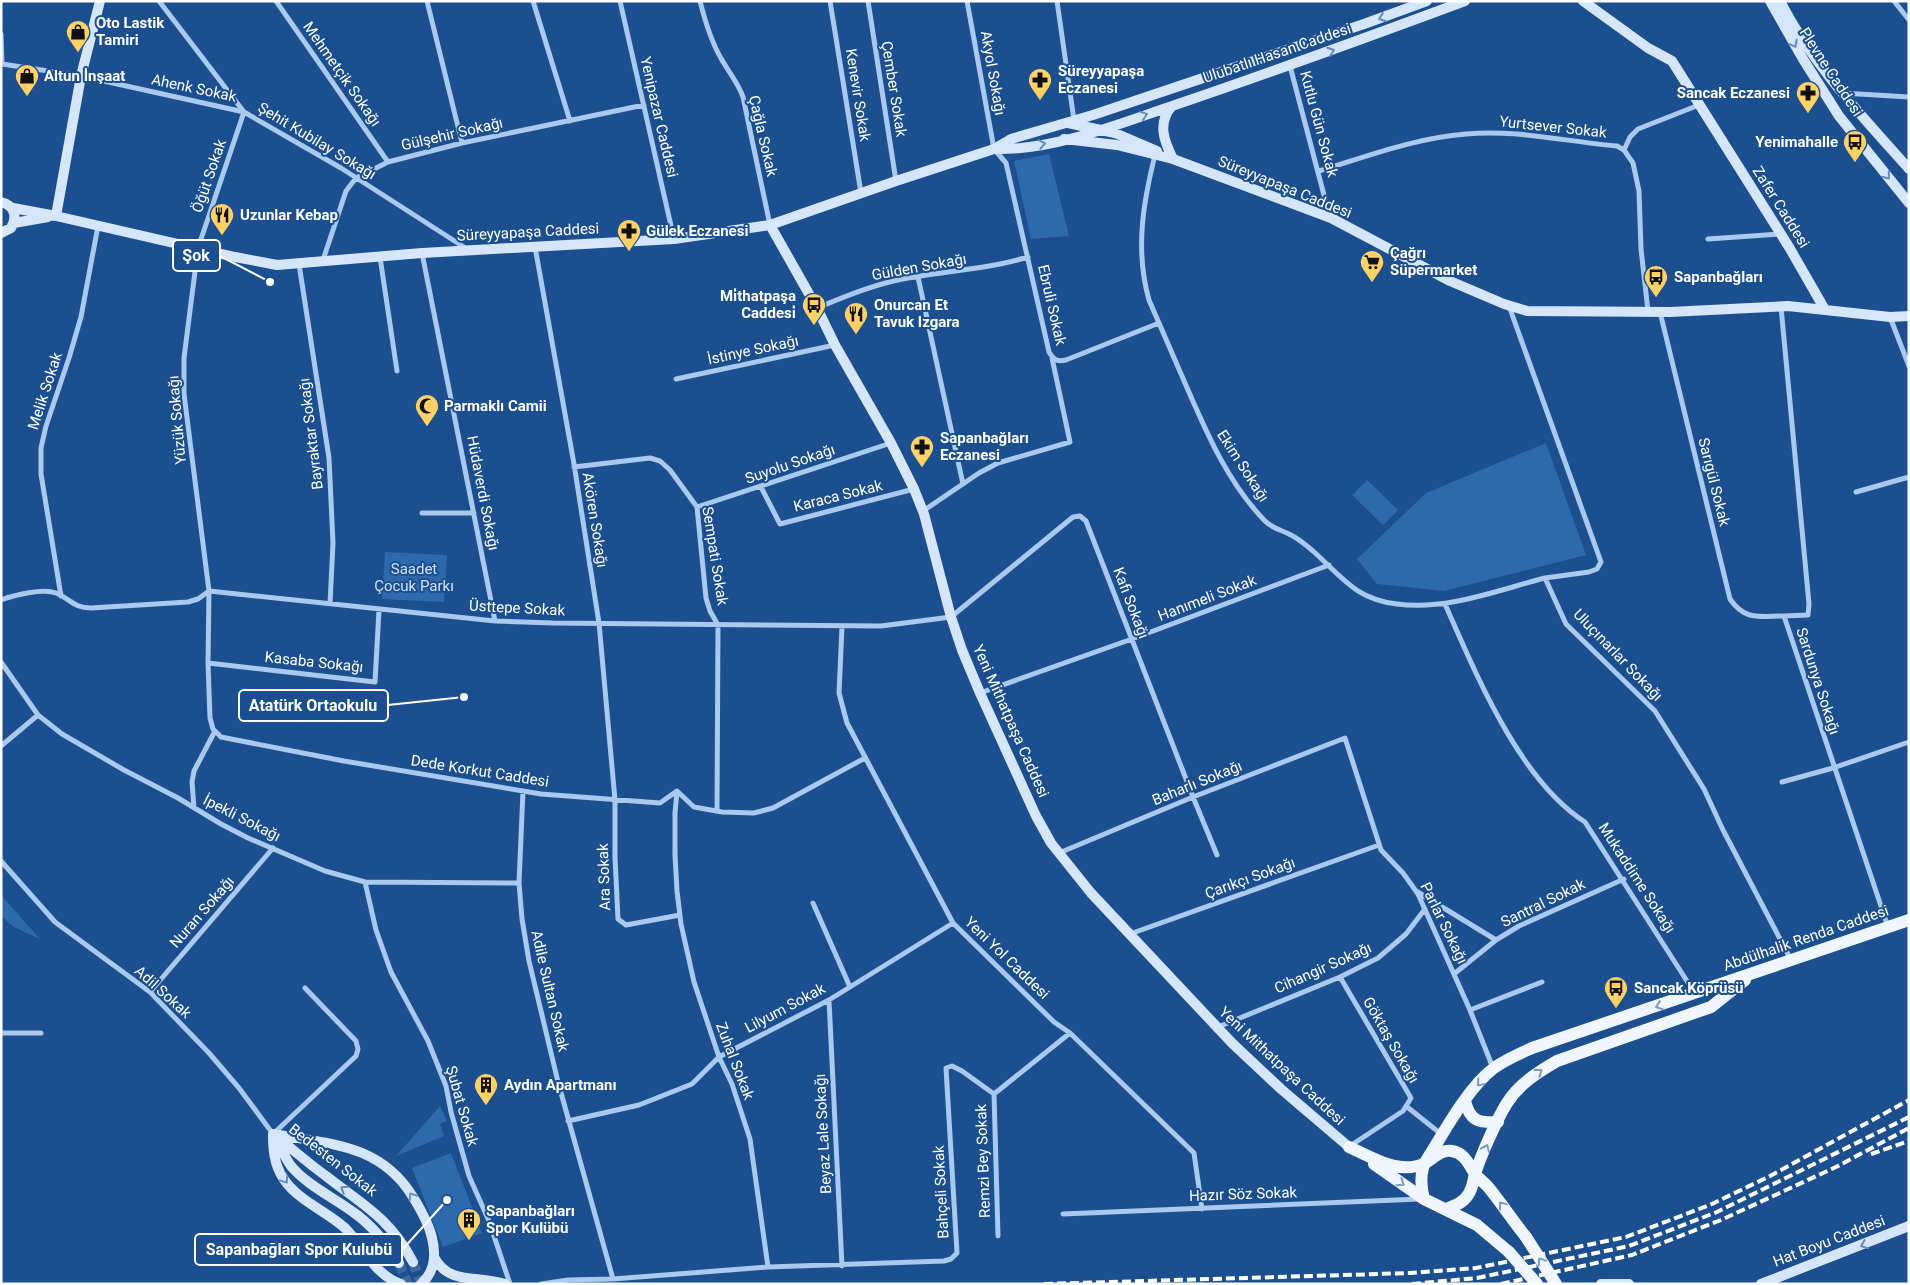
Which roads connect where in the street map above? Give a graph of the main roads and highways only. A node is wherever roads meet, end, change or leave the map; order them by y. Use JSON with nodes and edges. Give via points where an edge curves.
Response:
{"nodes":[{"id":1,"x":1909,"y":920,"type":"edge"},
{"id":2,"x":1755,"y":973,"type":"junction"},
{"id":3,"x":1465,"y":1101,"type":"junction"},
{"id":4,"x":1498,"y":1122,"type":"junction"},
{"id":5,"x":1425,"y":1163,"type":"junction"},
{"id":6,"x":1475,"y":1174,"type":"junction"},
{"id":7,"x":1424,"y":1199,"type":"junction"},
{"id":8,"x":1446,"y":1209,"type":"junction"},
{"id":9,"x":1537,"y":1284,"type":"edge"},
{"id":10,"x":1556,"y":1284,"type":"edge"}],
"edges":[{"from":1,"to":2,"type":"main road","name":"Abdülhalik Renda Caddesi"},
{"from":2,"to":3,"type":"main road","name":"Abdülhalik Renda Caddesi","one_way":true,"via":[[1532,1048],[1494,1069]]},
{"from":4,"to":2,"type":"main road","one_way":true,"via":[[1520,1086],[1557,1061],[1711,1006]]},
{"from":3,"to":4,"type":"main road","via":[[1471,1117],[1477,1121]]},
{"from":3,"to":5,"type":"main road","name":"Abdülhalik Renda Caddesi"},
{"from":6,"to":4,"type":"main road","one_way":true},
{"from":5,"to":6,"type":"main road","via":[[1452,1150],[1465,1158]]},
{"from":5,"to":7,"type":"main road","name":"Abdülhalik Renda Caddesi","via":[[1421,1178]]},
{"from":5,"to":7,"type":"main road","one_way":true,"via":[[1400,1168],[1349,1146]]},
{"from":6,"to":8,"type":"main road","via":[[1467,1197]]},
{"from":10,"to":6,"type":"main road","one_way":true,"bridge":true,"via":[[1526,1237]]},
{"from":7,"to":8,"type":"main road"},
{"from":8,"to":9,"type":"main road","bridge":true,"via":[[1477,1225],[1509,1252]]}]}
